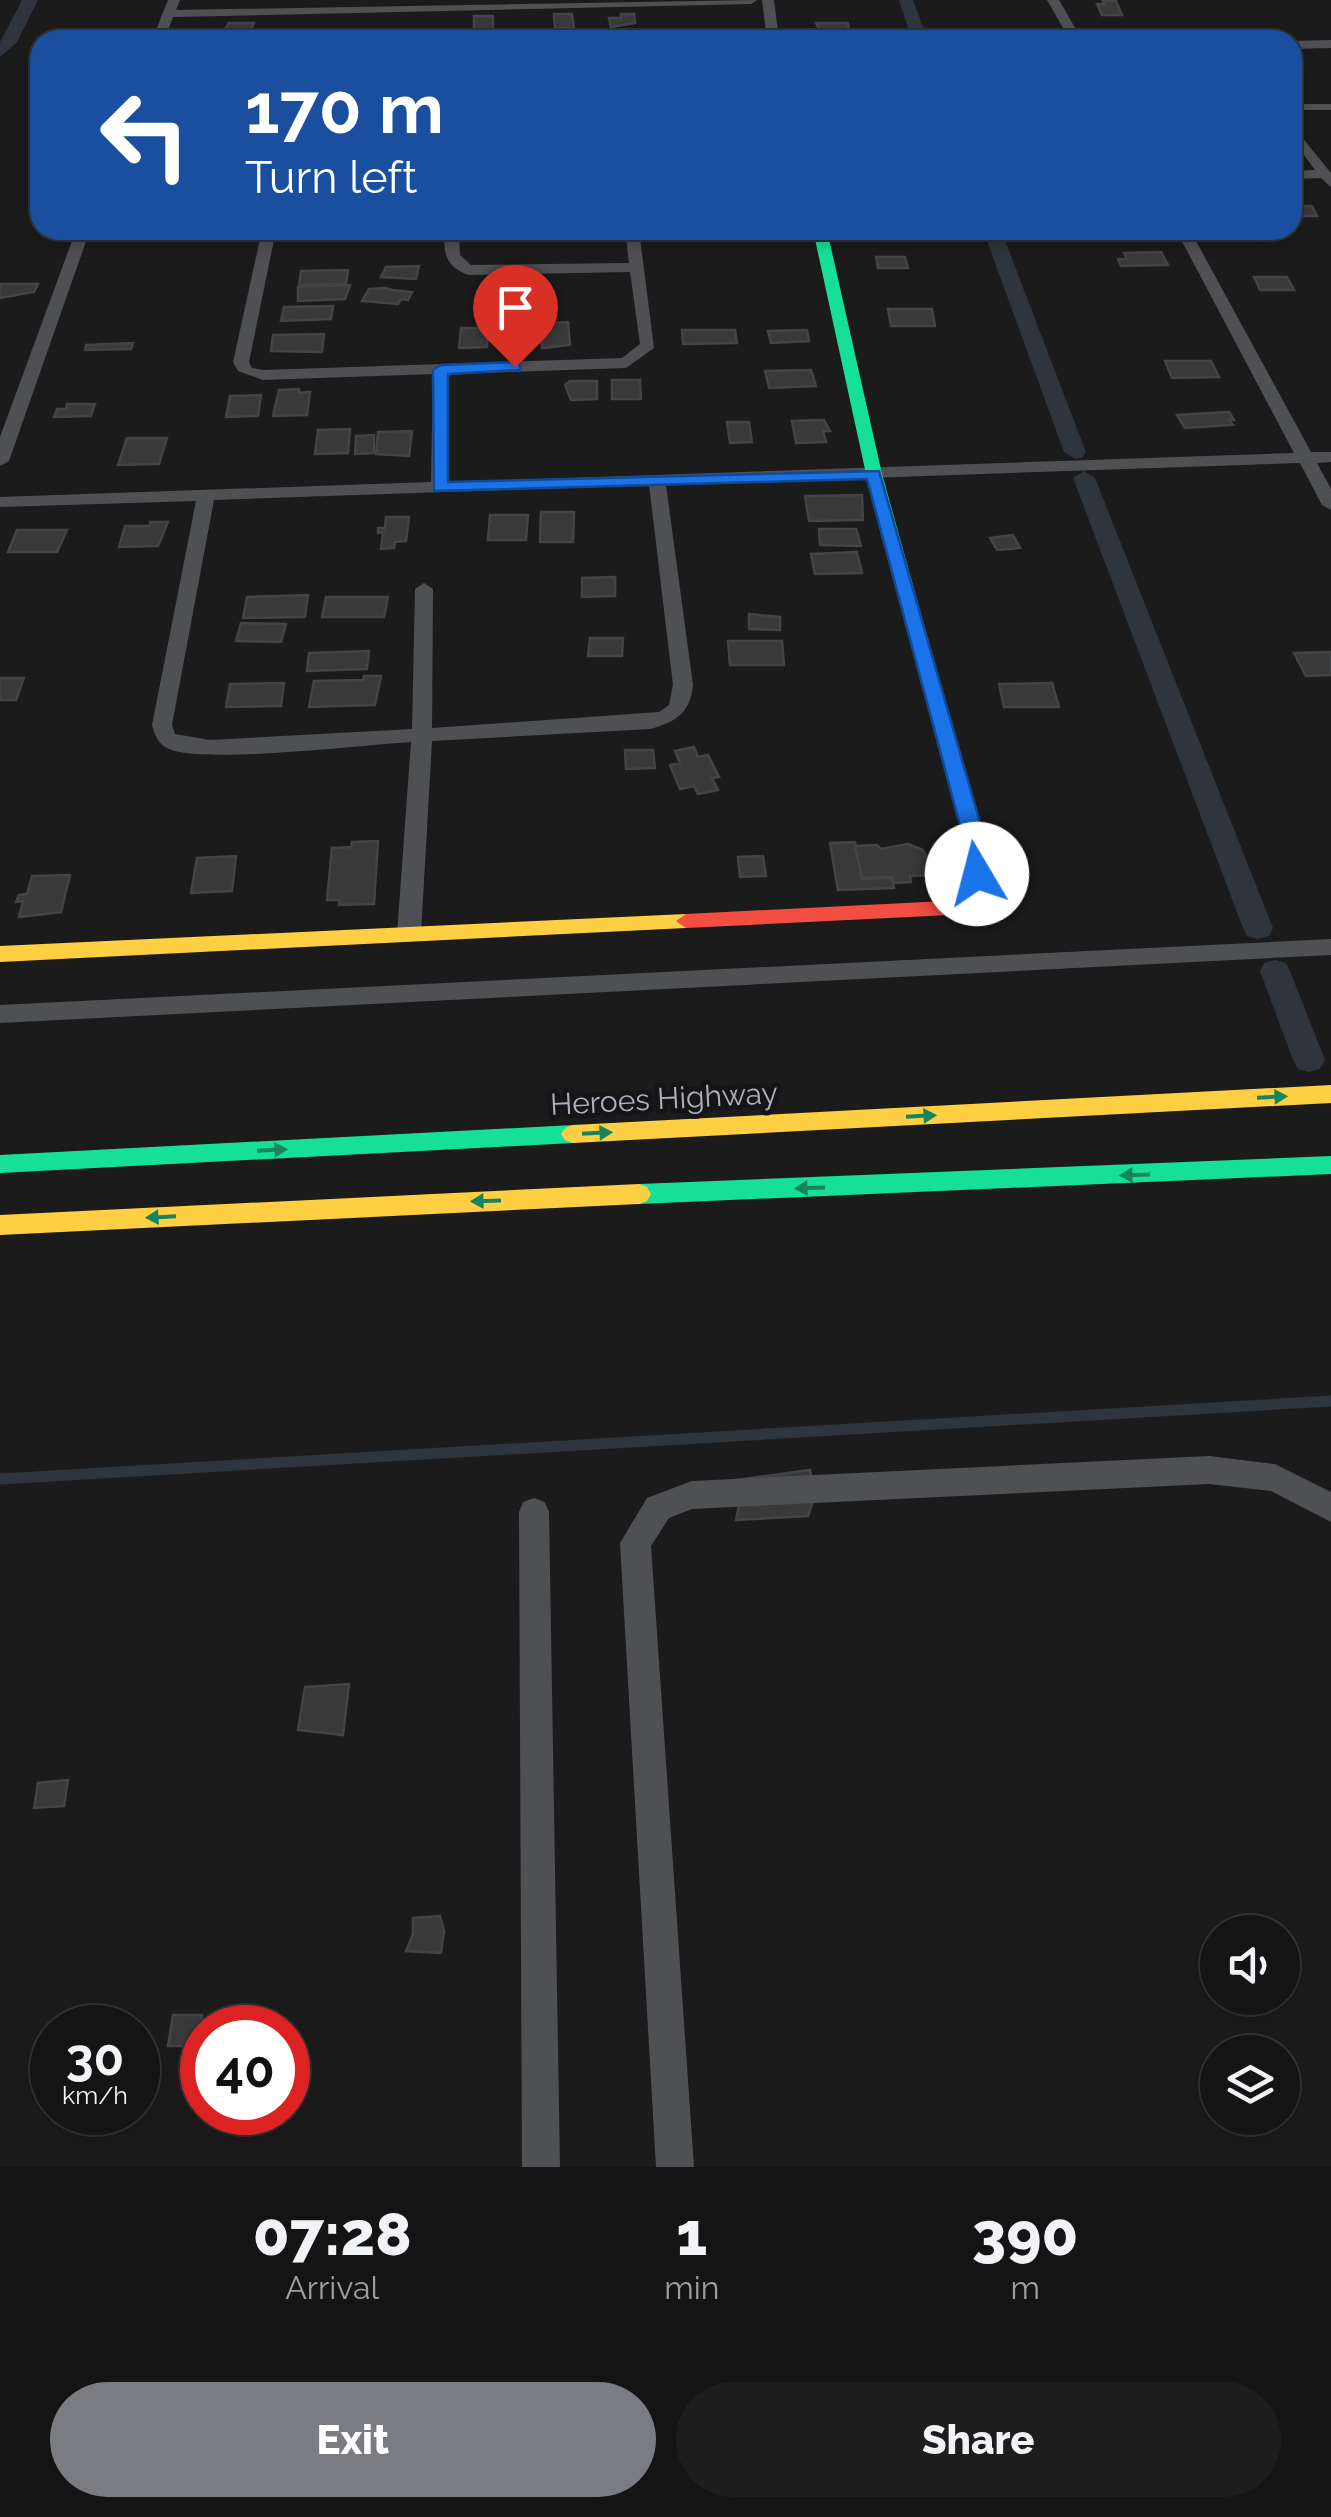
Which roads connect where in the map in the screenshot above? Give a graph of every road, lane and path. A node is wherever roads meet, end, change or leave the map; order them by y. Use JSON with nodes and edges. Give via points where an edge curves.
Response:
{"nodes":[{"id":1,"x":174,"y":0,"type":"edge"},
{"id":2,"x":751,"y":0,"type":"edge"},
{"id":3,"x":768,"y":0,"type":"edge"},
{"id":4,"x":1053,"y":0,"type":"edge"},
{"id":5,"x":169,"y":14,"type":"junction"},
{"id":6,"x":162,"y":30,"type":"edge"},
{"id":7,"x":772,"y":30,"type":"edge"},
{"id":8,"x":1070,"y":30,"type":"edge"},
{"id":9,"x":1331,"y":44,"type":"edge"},
{"id":10,"x":1302,"y":45,"type":"edge"},
{"id":11,"x":1331,"y":107,"type":"edge"},
{"id":12,"x":1302,"y":108,"type":"edge"},
{"id":13,"x":1302,"y":143,"type":"edge"},
{"id":14,"x":1302,"y":176,"type":"edge"},
{"id":15,"x":1328,"y":178,"type":"edge"},
{"id":16,"x":79,"y":240,"type":"edge"},
{"id":17,"x":267,"y":240,"type":"edge"},
{"id":18,"x":451,"y":240,"type":"edge"},
{"id":19,"x":633,"y":240,"type":"edge"},
{"id":20,"x":822,"y":240,"type":"edge"},
{"id":21,"x":1188,"y":240,"type":"edge"},
{"id":22,"x":634,"y":267,"type":"junction"},
{"id":23,"x":441,"y":370,"type":"junction"},
{"id":24,"x":1331,"y":457,"type":"edge"},
{"id":25,"x":1304,"y":458,"type":"junction"},
{"id":26,"x":0,"y":461,"type":"edge"},
{"id":27,"x":874,"y":474,"type":"junction"},
{"id":28,"x":656,"y":481,"type":"junction"},
{"id":29,"x":440,"y":487,"type":"junction"},
{"id":30,"x":206,"y":496,"type":"junction"},
{"id":31,"x":0,"y":502,"type":"edge"},
{"id":32,"x":1331,"y":505,"type":"edge"},
{"id":33,"x":424,"y":589,"type":"dead end"},
{"id":34,"x":422,"y":735,"type":"junction"},
{"id":35,"x":409,"y":934,"type":"junction"},
{"id":36,"x":1331,"y":948,"type":"edge"},
{"id":37,"x":0,"y":954,"type":"edge"},
{"id":38,"x":0,"y":1014,"type":"edge"},
{"id":39,"x":1331,"y":1094,"type":"edge"},
{"id":40,"x":0,"y":1164,"type":"edge"},
{"id":41,"x":1331,"y":1165,"type":"edge"},
{"id":42,"x":0,"y":1225,"type":"edge"},
{"id":43,"x":1331,"y":1508,"type":"edge"},
{"id":44,"x":534,"y":1512,"type":"dead end"},
{"id":45,"x":541,"y":2167,"type":"edge"},
{"id":46,"x":675,"y":2167,"type":"edge"}],
"edges":[{"from":1,"to":5,"type":"street"},
{"from":2,"to":5,"type":"street"},
{"from":3,"to":7,"type":"street"},
{"from":4,"to":8,"type":"street"},
{"from":5,"to":6,"type":"street"},
{"from":9,"to":10,"type":"street"},
{"from":11,"to":12,"type":"lane"},
{"from":13,"to":15,"type":"street"},
{"from":14,"to":15,"type":"street"},
{"from":16,"to":26,"type":"street"},
{"from":17,"to":23,"type":"street","via":[[241,362],[246,371]]},
{"from":18,"to":22,"type":"street","via":[[450,256],[469,270]]},
{"from":19,"to":22,"type":"street"},
{"from":20,"to":27,"type":"street"},
{"from":21,"to":25,"type":"street"},
{"from":22,"to":23,"type":"street","via":[[648,345],[626,362]]},
{"from":23,"to":29,"type":"street"},
{"from":24,"to":25,"type":"street"},
{"from":25,"to":27,"type":"street"},
{"from":25,"to":32,"type":"street"},
{"from":27,"to":28,"type":"street"},
{"from":27,"to":35,"type":"street","via":[[974,840],[977,874],[966,899],[950,908]]},
{"from":28,"to":29,"type":"street"},
{"from":28,"to":34,"type":"street","via":[[683,685],[682,706],[674,715],[651,722]]},
{"from":29,"to":30,"type":"street"},
{"from":30,"to":31,"type":"street"},
{"from":30,"to":34,"type":"street","via":[[162,725],[166,738],[210,748]]},
{"from":33,"to":34,"type":"street"},
{"from":34,"to":35,"type":"street"},
{"from":35,"to":37,"type":"street"},
{"from":36,"to":38,"type":"street"},
{"from":40,"to":39,"type":"street","name":"Heroes Highway","one_way":true},
{"from":41,"to":42,"type":"street","one_way":true},
{"from":43,"to":46,"type":"street","via":[[1275,1478],[1208,1470],[692,1495],[658,1508],[635,1544]]},
{"from":44,"to":45,"type":"street"}]}
